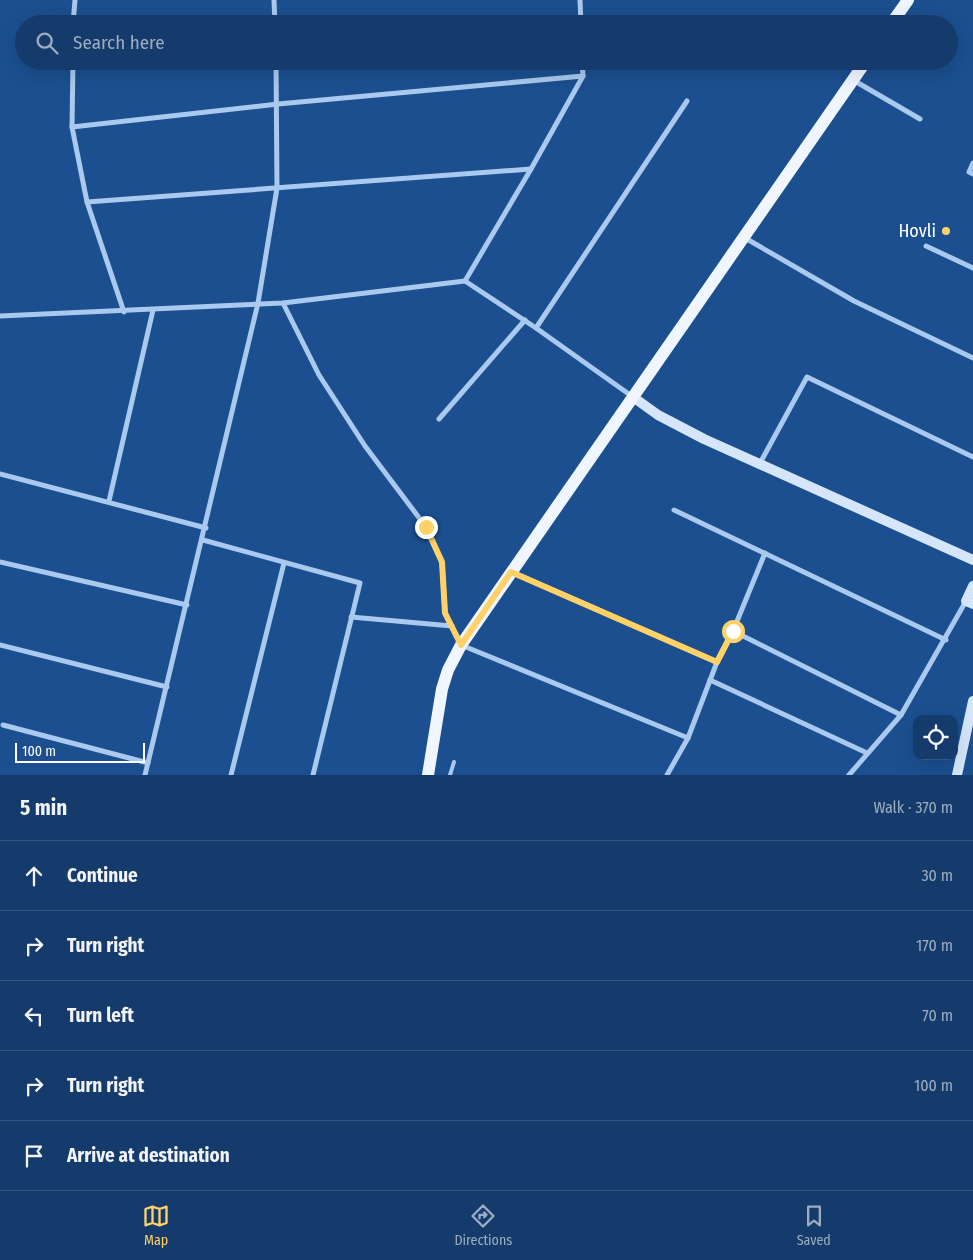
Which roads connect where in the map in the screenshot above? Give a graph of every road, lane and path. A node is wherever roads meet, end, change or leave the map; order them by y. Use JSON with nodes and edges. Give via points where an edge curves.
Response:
{"nodes":[{"id":1,"x":74,"y":0,"type":"edge"},
{"id":2,"x":274,"y":0,"type":"edge"},
{"id":3,"x":580,"y":0,"type":"edge"},
{"id":4,"x":908,"y":0,"type":"edge"},
{"id":5,"x":73,"y":15,"type":"edge"},
{"id":6,"x":275,"y":15,"type":"edge"},
{"id":7,"x":581,"y":15,"type":"edge"},
{"id":8,"x":897,"y":15,"type":"edge"},
{"id":9,"x":73,"y":70,"type":"edge"},
{"id":10,"x":276,"y":70,"type":"edge"},
{"id":11,"x":583,"y":70,"type":"edge"},
{"id":12,"x":860,"y":70,"type":"edge"},
{"id":13,"x":583,"y":76,"type":"junction"},
{"id":14,"x":853,"y":80,"type":"junction"},
{"id":15,"x":687,"y":101,"type":"dead end"},
{"id":16,"x":278,"y":104,"type":"junction"},
{"id":17,"x":920,"y":119,"type":"dead end"},
{"id":18,"x":72,"y":127,"type":"junction"},
{"id":19,"x":973,"y":163,"type":"edge"},
{"id":20,"x":531,"y":170,"type":"junction"},
{"id":21,"x":973,"y":174,"type":"edge"},
{"id":22,"x":277,"y":188,"type":"junction"},
{"id":23,"x":87,"y":202,"type":"junction"},
{"id":24,"x":745,"y":238,"type":"junction"},
{"id":25,"x":926,"y":246,"type":"dead end"},
{"id":26,"x":973,"y":268,"type":"edge"},
{"id":27,"x":464,"y":281,"type":"junction"},
{"id":28,"x":283,"y":303,"type":"junction"},
{"id":29,"x":258,"y":304,"type":"junction"},
{"id":30,"x":152,"y":310,"type":"junction"},
{"id":31,"x":124,"y":312,"type":"junction"},
{"id":32,"x":0,"y":316,"type":"edge"},
{"id":33,"x":525,"y":320,"type":"junction"},
{"id":34,"x":536,"y":328,"type":"junction"},
{"id":35,"x":973,"y":358,"type":"edge"},
{"id":36,"x":634,"y":397,"type":"junction"},
{"id":37,"x":439,"y":419,"type":"dead end"},
{"id":38,"x":973,"y":458,"type":"edge"},
{"id":39,"x":759,"y":465,"type":"junction"},
{"id":40,"x":0,"y":474,"type":"edge"},
{"id":41,"x":109,"y":502,"type":"junction"},
{"id":42,"x":674,"y":510,"type":"dead end"},
{"id":43,"x":206,"y":528,"type":"junction"},
{"id":44,"x":203,"y":540,"type":"junction"},
{"id":45,"x":765,"y":553,"type":"junction"},
{"id":46,"x":973,"y":560,"type":"edge"},
{"id":47,"x":0,"y":562,"type":"edge"},
{"id":48,"x":284,"y":563,"type":"junction"},
{"id":49,"x":511,"y":572,"type":"junction"},
{"id":50,"x":973,"y":586,"type":"edge"},
{"id":51,"x":969,"y":603,"type":"edge"},
{"id":52,"x":187,"y":604,"type":"junction"},
{"id":53,"x":351,"y":617,"type":"junction"},
{"id":54,"x":452,"y":626,"type":"junction"},
{"id":55,"x":733,"y":631,"type":"junction"},
{"id":56,"x":946,"y":640,"type":"junction"},
{"id":57,"x":0,"y":645,"type":"edge"},
{"id":58,"x":461,"y":645,"type":"junction"},
{"id":59,"x":717,"y":662,"type":"junction"},
{"id":60,"x":710,"y":680,"type":"junction"},
{"id":61,"x":167,"y":687,"type":"junction"},
{"id":62,"x":973,"y":704,"type":"edge"},
{"id":63,"x":901,"y":715,"type":"junction"},
{"id":64,"x":2,"y":725,"type":"dead end"},
{"id":65,"x":688,"y":738,"type":"junction"},
{"id":66,"x":867,"y":753,"type":"junction"},
{"id":67,"x":454,"y":762,"type":"dead end"},
{"id":68,"x":148,"y":763,"type":"junction"},
{"id":69,"x":145,"y":775,"type":"edge"},
{"id":70,"x":231,"y":775,"type":"edge"},
{"id":71,"x":313,"y":775,"type":"edge"},
{"id":72,"x":428,"y":775,"type":"edge"},
{"id":73,"x":450,"y":775,"type":"edge"},
{"id":74,"x":667,"y":775,"type":"edge"},
{"id":75,"x":849,"y":775,"type":"edge"},
{"id":76,"x":957,"y":775,"type":"edge"}],
"edges":[{"from":1,"to":5,"type":"street"},
{"from":2,"to":6,"type":"street"},
{"from":3,"to":7,"type":"street"},
{"from":4,"to":8,"type":"main road"},
{"from":9,"to":18,"type":"street"},
{"from":10,"to":16,"type":"street"},
{"from":11,"to":13,"type":"street"},
{"from":12,"to":14,"type":"main road"},
{"from":13,"to":16,"type":"street"},
{"from":13,"to":20,"type":"street"},
{"from":14,"to":17,"type":"street"},
{"from":14,"to":24,"type":"main road"},
{"from":15,"to":34,"type":"street"},
{"from":16,"to":18,"type":"street"},
{"from":16,"to":22,"type":"street"},
{"from":18,"to":23,"type":"street"},
{"from":19,"to":21,"type":"street","via":[[969,172]]},
{"from":20,"to":22,"type":"street"},
{"from":20,"to":27,"type":"street"},
{"from":22,"to":23,"type":"street"},
{"from":22,"to":29,"type":"street"},
{"from":23,"to":31,"type":"street"},
{"from":24,"to":35,"type":"street","via":[[854,301]]},
{"from":24,"to":36,"type":"main road"},
{"from":25,"to":26,"type":"street"},
{"from":27,"to":28,"type":"street"},
{"from":27,"to":33,"type":"street"},
{"from":28,"to":29,"type":"street"},
{"from":28,"to":54,"type":"street","via":[[319,375],[365,446],[426,527],[442,562],[445,613]]},
{"from":29,"to":30,"type":"street"},
{"from":29,"to":43,"type":"street"},
{"from":30,"to":31,"type":"street"},
{"from":30,"to":41,"type":"street"},
{"from":31,"to":32,"type":"street"},
{"from":33,"to":34,"type":"street"},
{"from":33,"to":37,"type":"street"},
{"from":34,"to":36,"type":"street"},
{"from":36,"to":39,"type":"main road","via":[[658,414]]},
{"from":36,"to":49,"type":"main road"},
{"from":38,"to":39,"type":"street","via":[[808,377]]},
{"from":39,"to":46,"type":"main road"},
{"from":40,"to":41,"type":"street"},
{"from":41,"to":43,"type":"street"},
{"from":42,"to":45,"type":"street"},
{"from":43,"to":44,"type":"street"},
{"from":44,"to":48,"type":"street"},
{"from":44,"to":52,"type":"street"},
{"from":45,"to":55,"type":"street"},
{"from":45,"to":56,"type":"street"},
{"from":47,"to":52,"type":"street"},
{"from":48,"to":53,"type":"street","via":[[360,583]]},
{"from":48,"to":70,"type":"street"},
{"from":49,"to":58,"type":"main road"},
{"from":49,"to":59,"type":"street"},
{"from":50,"to":51,"type":"main road"},
{"from":51,"to":56,"type":"street"},
{"from":52,"to":61,"type":"street"},
{"from":53,"to":54,"type":"street"},
{"from":53,"to":71,"type":"street"},
{"from":54,"to":58,"type":"street"},
{"from":55,"to":59,"type":"street"},
{"from":55,"to":63,"type":"street"},
{"from":56,"to":63,"type":"street"},
{"from":57,"to":61,"type":"street"},
{"from":58,"to":65,"type":"street"},
{"from":58,"to":72,"type":"main road","via":[[442,689]]},
{"from":59,"to":60,"type":"street"},
{"from":60,"to":65,"type":"street"},
{"from":60,"to":66,"type":"street"},
{"from":61,"to":68,"type":"street"},
{"from":62,"to":76,"type":"main road"},
{"from":63,"to":66,"type":"street"},
{"from":64,"to":68,"type":"street"},
{"from":65,"to":74,"type":"street"},
{"from":66,"to":75,"type":"street"},
{"from":67,"to":73,"type":"lane"},
{"from":68,"to":69,"type":"street"}]}
